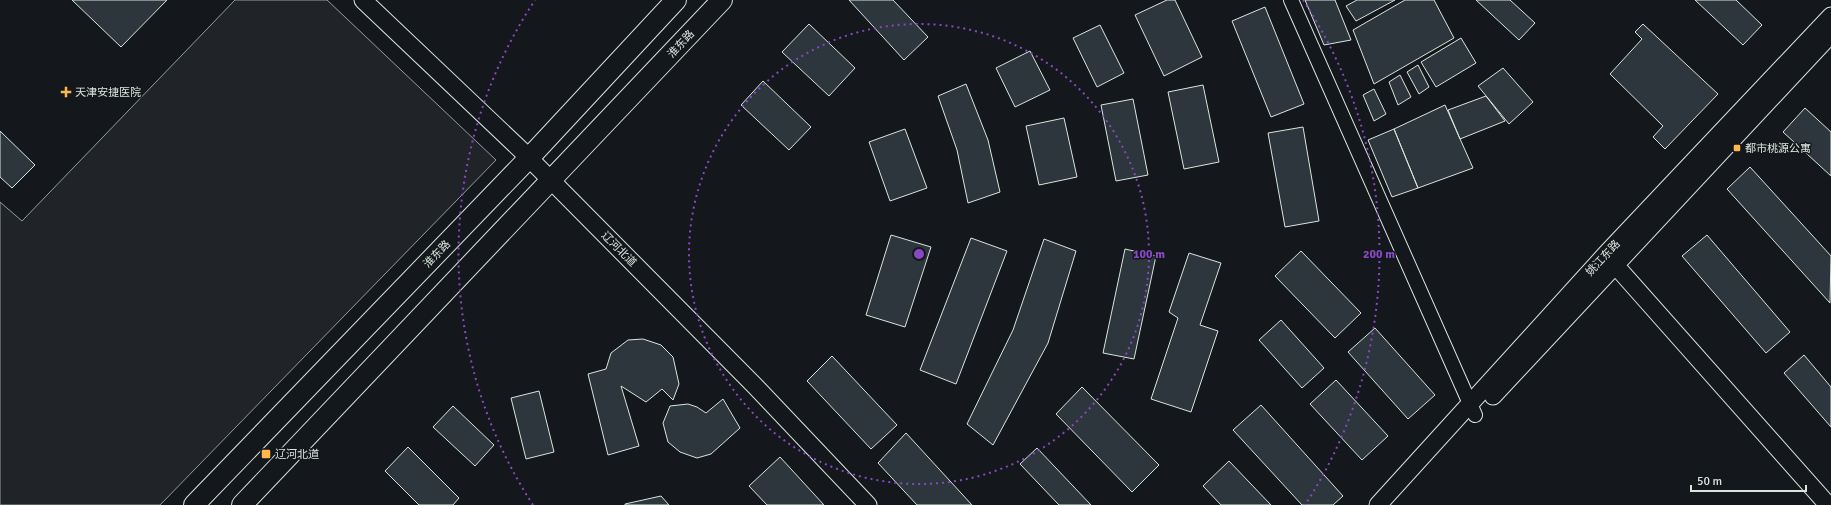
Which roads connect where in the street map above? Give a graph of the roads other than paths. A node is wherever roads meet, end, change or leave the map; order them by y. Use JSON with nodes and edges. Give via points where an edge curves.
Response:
{"nodes":[{"id":1,"x":363,"y":0,"type":"edge"},
{"id":2,"x":676,"y":0,"type":"edge"},
{"id":3,"x":722,"y":0,"type":"edge"},
{"id":4,"x":1291,"y":0,"type":"edge"},
{"id":5,"x":1831,"y":16,"type":"edge"},
{"id":6,"x":1831,"y":34,"type":"edge"},
{"id":7,"x":529,"y":158,"type":"junction"},
{"id":8,"x":552,"y":181,"type":"junction"},
{"id":9,"x":1610,"y":260,"type":"junction"},
{"id":10,"x":1472,"y":410,"type":"junction"},
{"id":11,"x":194,"y":505,"type":"edge"},
{"id":12,"x":242,"y":505,"type":"edge"},
{"id":13,"x":868,"y":505,"type":"edge"},
{"id":14,"x":1378,"y":505,"type":"edge"},
{"id":15,"x":1393,"y":505,"type":"edge"},
{"id":16,"x":1828,"y":505,"type":"edge"}],
"edges":[{"from":1,"to":7,"type":"street","name":"辽河北道"},
{"from":2,"to":7,"type":"main road","name":"淮东路"},
{"from":3,"to":8,"type":"main road","name":"淮东路"},
{"from":4,"to":10,"type":"street"},
{"from":5,"to":9,"type":"street","name":"姚江东路"},
{"from":6,"to":9,"type":"street","name":"姚江东路"},
{"from":7,"to":8,"type":"street","name":"辽河北道"},
{"from":7,"to":11,"type":"main road","name":"淮东路"},
{"from":8,"to":12,"type":"main road","name":"淮东路"},
{"from":8,"to":13,"type":"street","name":"辽河北道","via":[[755,386]]},
{"from":9,"to":10,"type":"street","name":"姚江东路"},
{"from":9,"to":16,"type":"street"},
{"from":10,"to":14,"type":"street","name":"姚江东路"},
{"from":10,"to":15,"type":"street","name":"姚江东路"}]}
